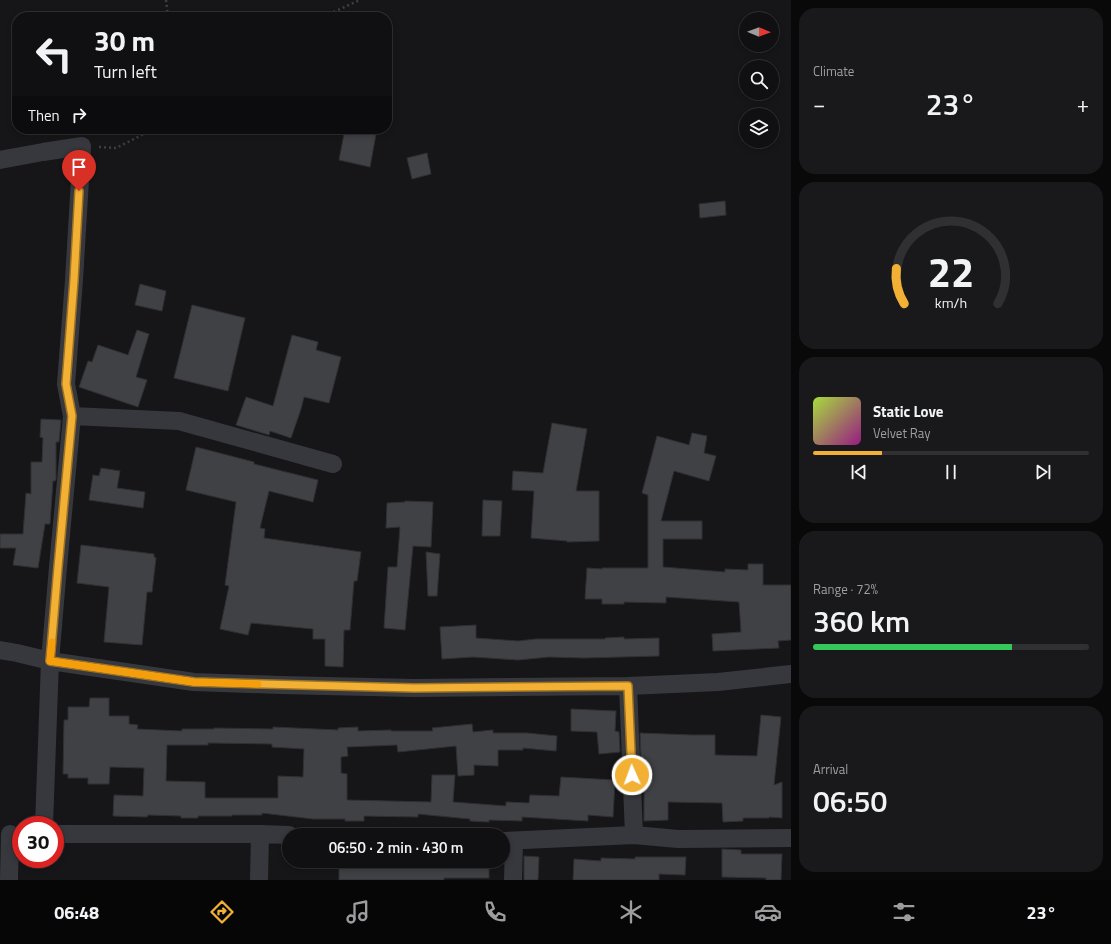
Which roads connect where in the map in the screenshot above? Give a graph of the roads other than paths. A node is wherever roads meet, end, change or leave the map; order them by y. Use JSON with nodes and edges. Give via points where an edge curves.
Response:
{"nodes":[{"id":1,"x":0,"y":160,"type":"edge"},
{"id":2,"x":72,"y":416,"type":"junction"},
{"id":3,"x":333,"y":464,"type":"dead end"},
{"id":4,"x":0,"y":650,"type":"edge"},
{"id":5,"x":50,"y":661,"type":"junction"},
{"id":6,"x":791,"y":674,"type":"edge"},
{"id":7,"x":628,"y":686,"type":"junction"},
{"id":8,"x":44,"y":816,"type":"edge"},
{"id":9,"x":10,"y":834,"type":"edge"},
{"id":10,"x":64,"y":834,"type":"edge"},
{"id":11,"x":260,"y":834,"type":"junction"},
{"id":12,"x":282,"y":835,"type":"edge"},
{"id":13,"x":634,"y":835,"type":"junction"},
{"id":14,"x":791,"y":838,"type":"edge"},
{"id":15,"x":510,"y":841,"type":"edge"},
{"id":16,"x":510,"y":857,"type":"edge"},
{"id":17,"x":9,"y":880,"type":"edge"},
{"id":18,"x":259,"y":880,"type":"edge"},
{"id":19,"x":513,"y":880,"type":"edge"}],
"edges":[{"from":1,"to":2,"type":"street","via":[[82,146],[66,384]]},
{"from":2,"to":3,"type":"street","via":[[179,421]]},
{"from":2,"to":5,"type":"street"},
{"from":4,"to":5,"type":"street"},
{"from":5,"to":7,"type":"street","via":[[194,682],[414,688]]},
{"from":5,"to":8,"type":"street"},
{"from":6,"to":7,"type":"street","via":[[718,682]]},
{"from":7,"to":13,"type":"street"},
{"from":9,"to":17,"type":"street"},
{"from":10,"to":11,"type":"street"},
{"from":11,"to":12,"type":"street"},
{"from":11,"to":18,"type":"street"},
{"from":13,"to":14,"type":"street","via":[[678,839]]},
{"from":13,"to":15,"type":"street"},
{"from":16,"to":19,"type":"street"}]}
